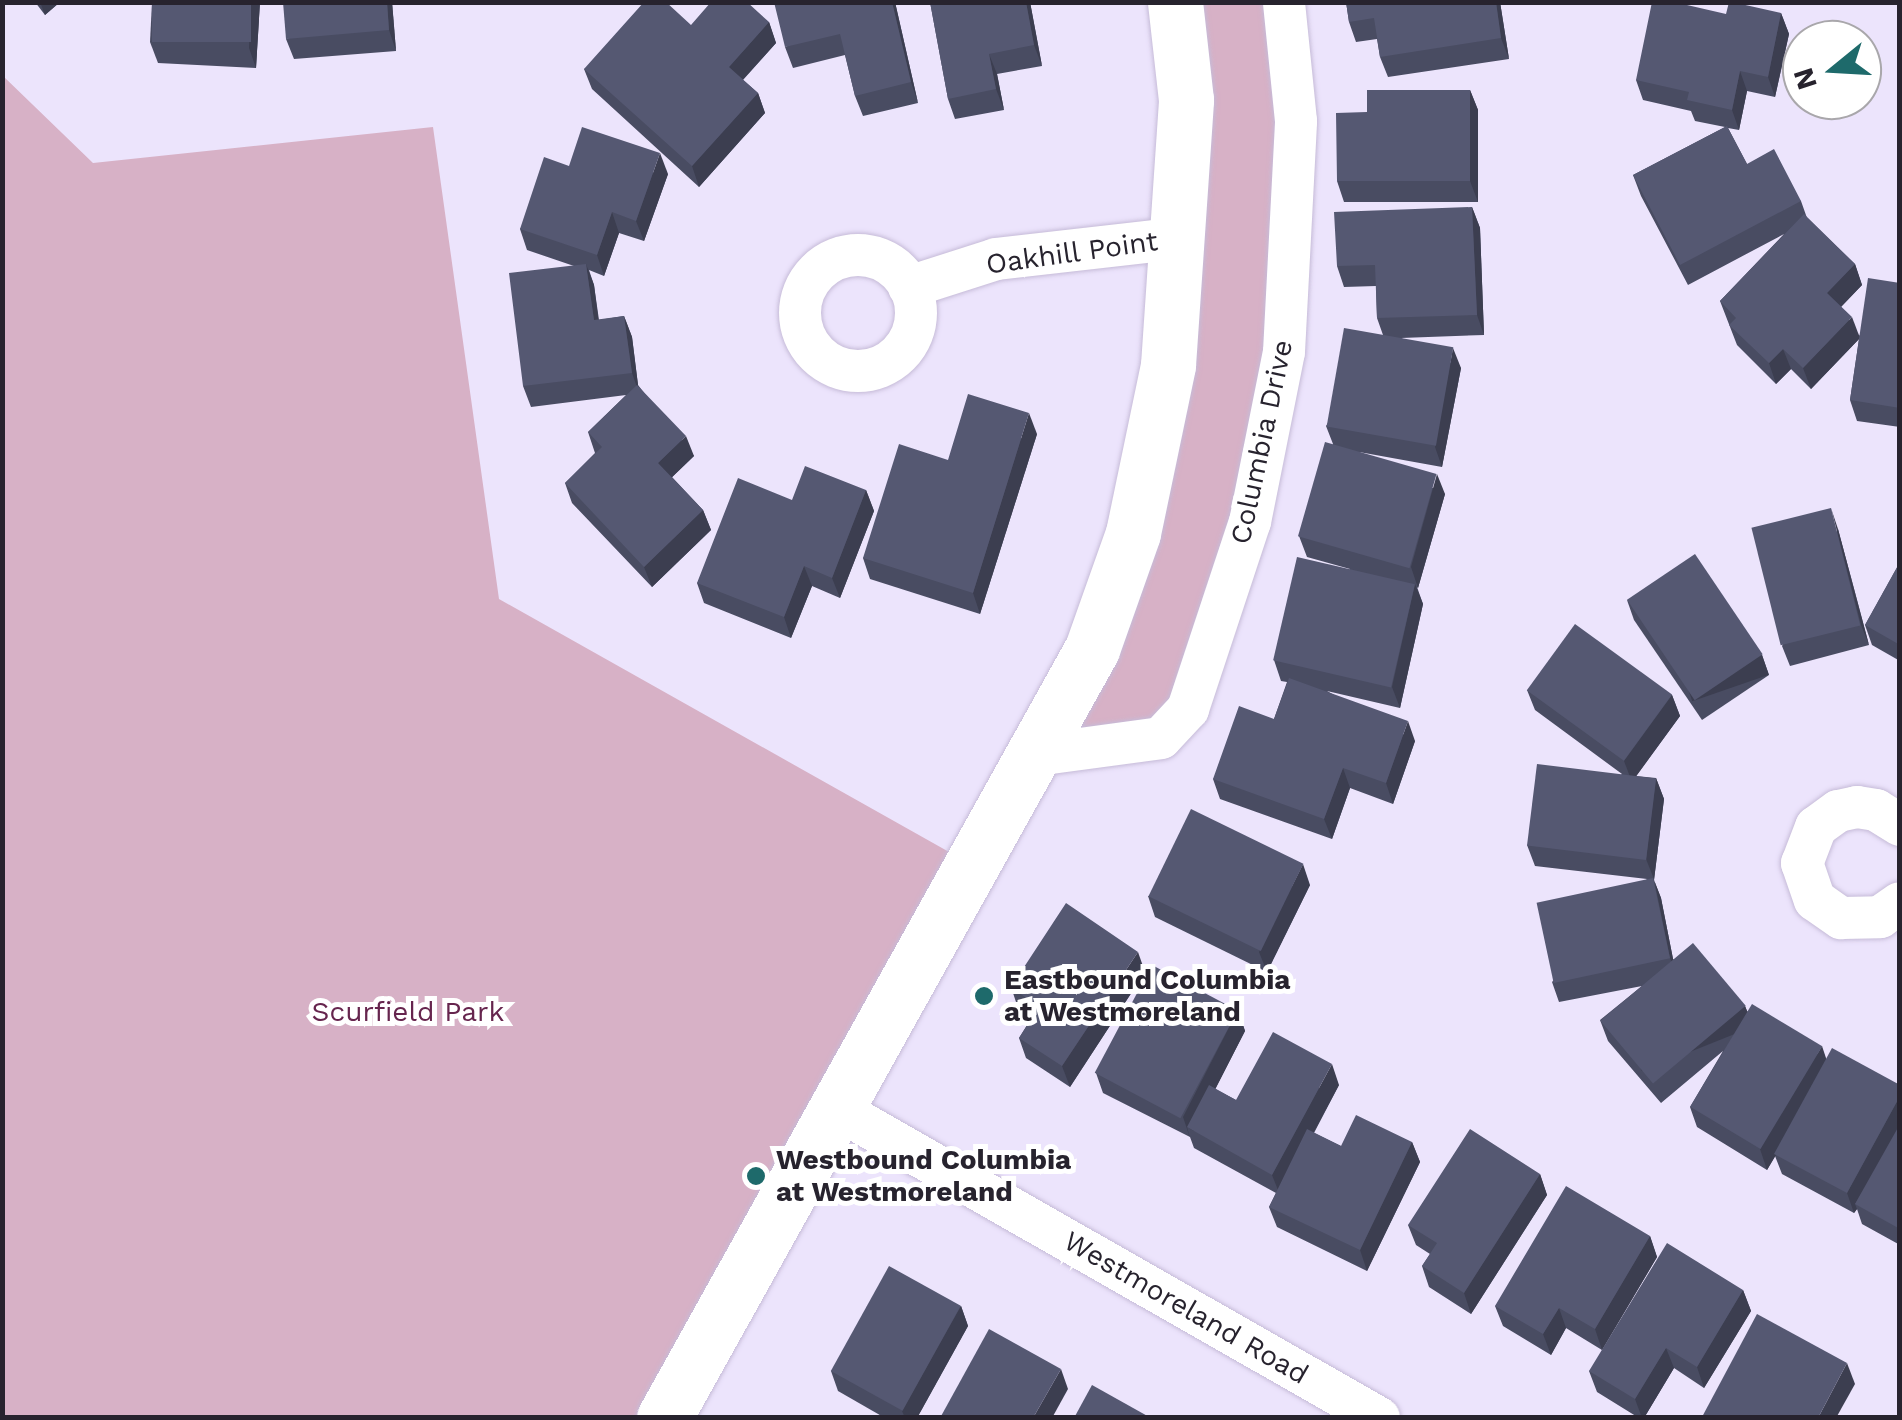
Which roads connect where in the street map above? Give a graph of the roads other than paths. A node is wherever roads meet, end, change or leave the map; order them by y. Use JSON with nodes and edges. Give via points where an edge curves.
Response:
{"nodes":[{"id":1,"x":1175,"y":2,"type":"edge"},
{"id":2,"x":1284,"y":2,"type":"edge"},
{"id":3,"x":1179,"y":238,"type":"junction"},
{"id":4,"x":909,"y":286,"type":"dead end"},
{"id":5,"x":1036,"y":755,"type":"junction"},
{"id":6,"x":1900,"y":825,"type":"edge"},
{"id":7,"x":1899,"y":906,"type":"edge"},
{"id":8,"x":837,"y":1108,"type":"junction"},
{"id":9,"x":664,"y":1418,"type":"edge"},
{"id":10,"x":1379,"y":1418,"type":"edge"}],
"edges":[{"from":1,"to":3,"type":"street","via":[[1186,100]]},
{"from":2,"to":5,"type":"street","name":"Columbia Drive","via":[[1296,121],[1284,352],[1250,522],[1188,709],[1161,738]]},
{"from":3,"to":4,"type":"street","name":"Oakhill Point","via":[[996,259]]},
{"from":3,"to":5,"type":"street","via":[[1168,364],[1133,532],[1092,649]]},
{"from":5,"to":8,"type":"street"},
{"from":6,"to":7,"type":"street","via":[[1876,810],[1838,811],[1816,827],[1802,862],[1814,900],[1841,918],[1880,917]]},
{"from":8,"to":9,"type":"street"},
{"from":8,"to":10,"type":"street","name":"Westmoreland Road"}]}
